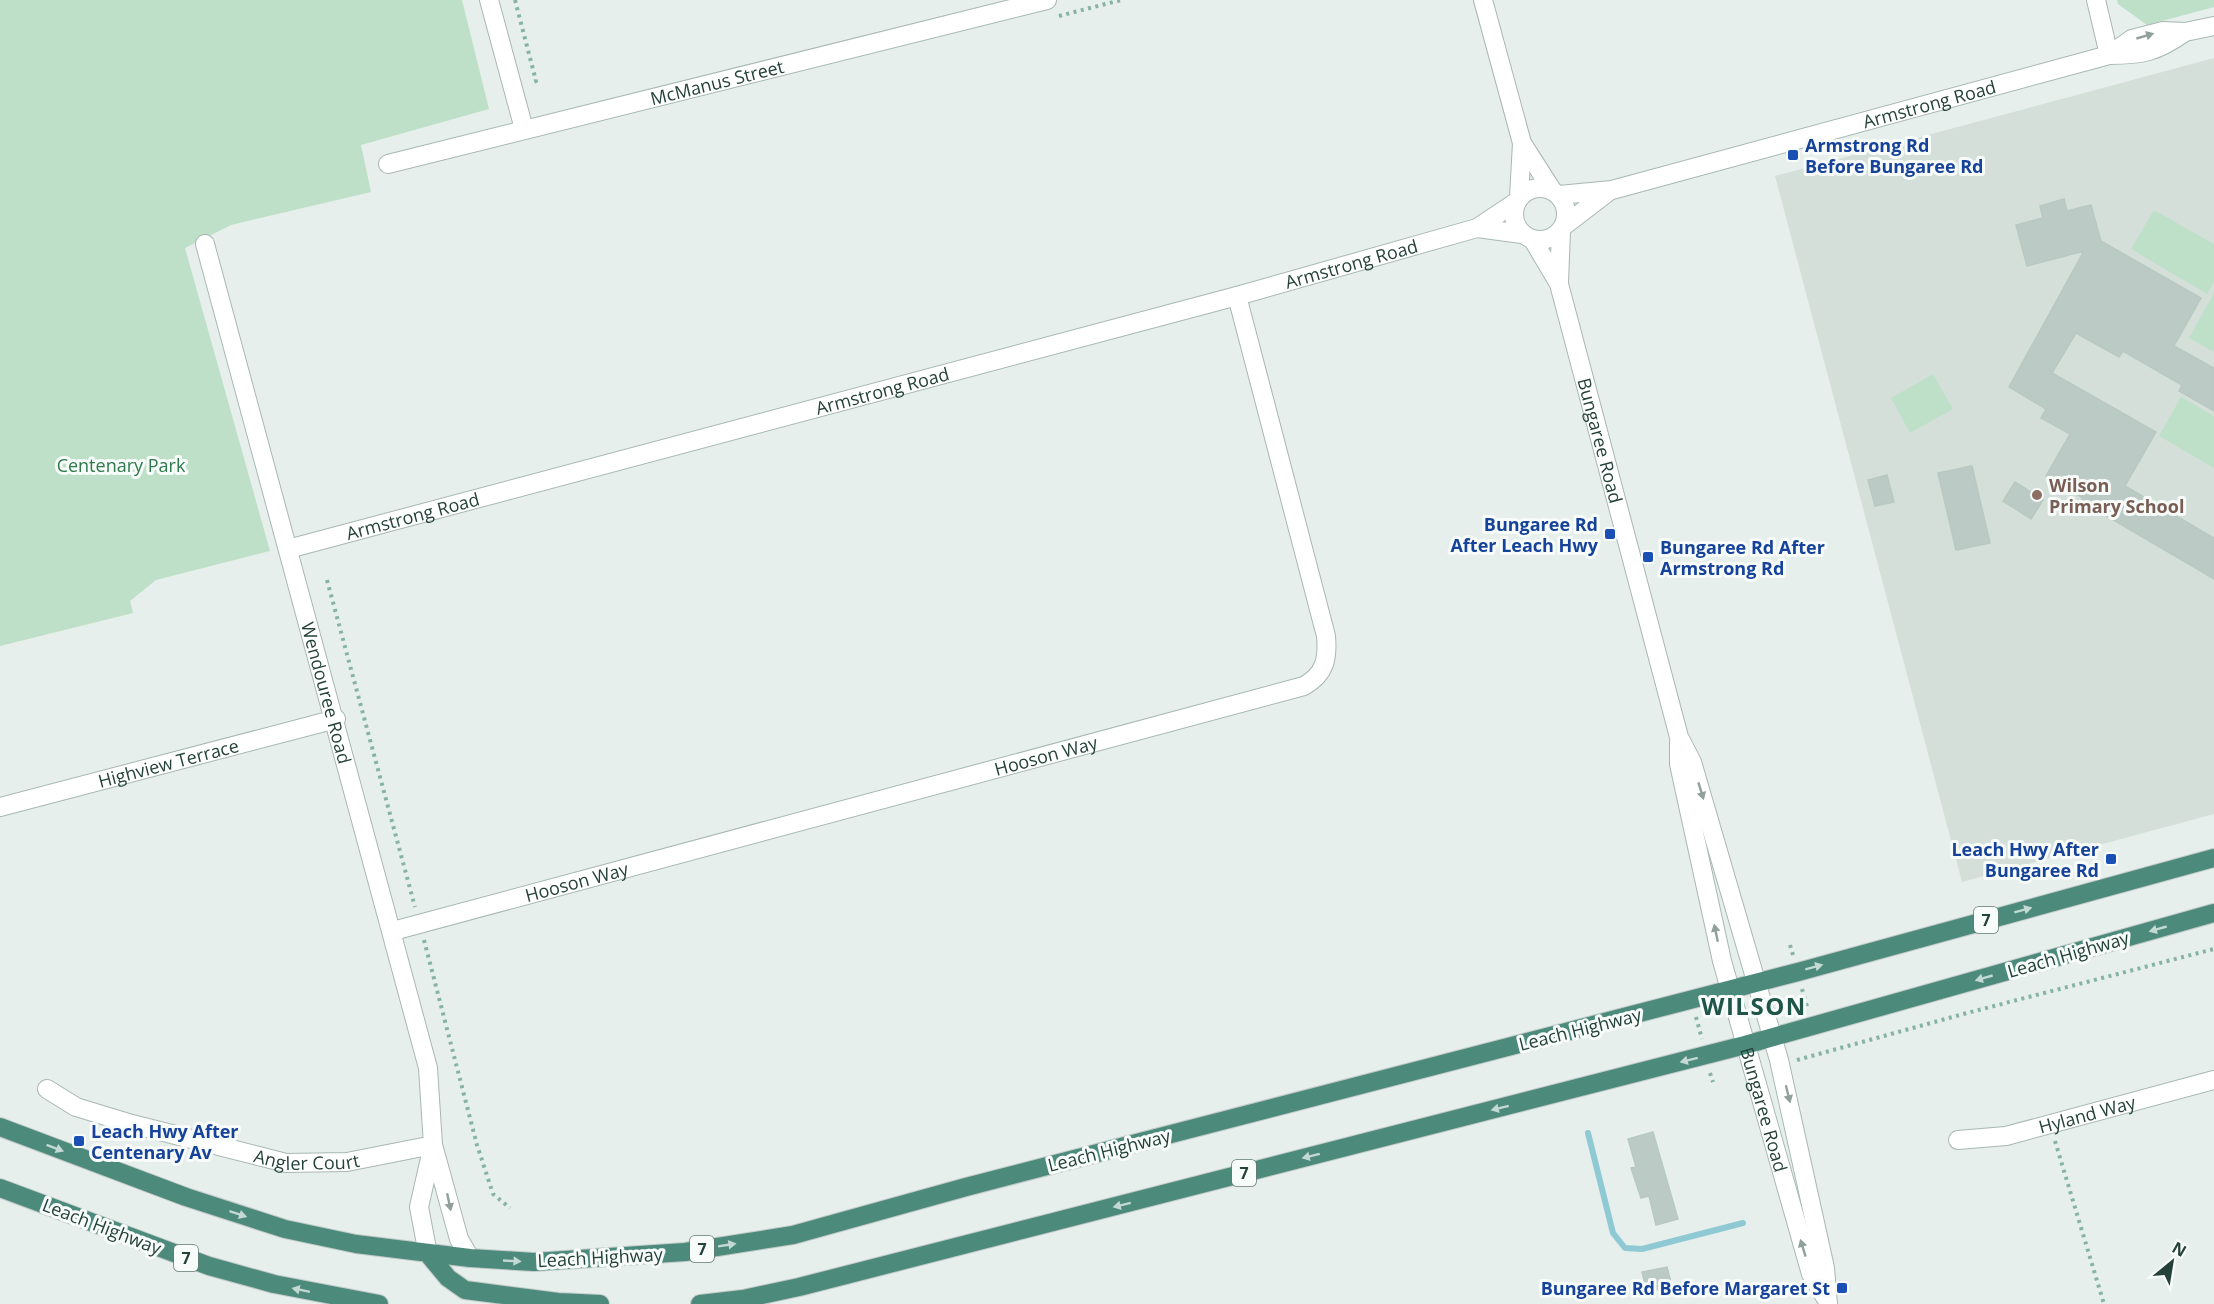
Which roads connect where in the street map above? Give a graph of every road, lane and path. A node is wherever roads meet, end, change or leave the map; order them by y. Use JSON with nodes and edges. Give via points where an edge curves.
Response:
{"nodes":[{"id":1,"x":489,"y":0,"type":"edge"},
{"id":2,"x":1047,"y":0,"type":"edge"},
{"id":3,"x":1483,"y":0,"type":"edge"},
{"id":4,"x":2096,"y":0,"type":"edge"},
{"id":5,"x":2214,"y":26,"type":"edge"},
{"id":6,"x":2109,"y":56,"type":"junction"},
{"id":7,"x":524,"y":129,"type":"junction"},
{"id":8,"x":1522,"y":143,"type":"junction"},
{"id":9,"x":388,"y":164,"type":"dead end"},
{"id":10,"x":1612,"y":189,"type":"junction"},
{"id":11,"x":1555,"y":193,"type":"junction"},
{"id":12,"x":1518,"y":200,"type":"junction"},
{"id":13,"x":1476,"y":228,"type":"junction"},
{"id":14,"x":1563,"y":228,"type":"junction"},
{"id":15,"x":1528,"y":237,"type":"junction"},
{"id":16,"x":205,"y":244,"type":"dead end"},
{"id":17,"x":1559,"y":284,"type":"junction"},
{"id":18,"x":1237,"y":296,"type":"junction"},
{"id":19,"x":288,"y":549,"type":"junction"},
{"id":20,"x":327,"y":580,"type":"dead end"},
{"id":21,"x":336,"y":719,"type":"junction"},
{"id":22,"x":1679,"y":737,"type":"junction"},
{"id":23,"x":0,"y":807,"type":"edge"},
{"id":24,"x":2214,"y":858,"type":"edge"},
{"id":25,"x":2214,"y":913,"type":"edge"},
{"id":26,"x":420,"y":924,"type":"junction"},
{"id":27,"x":393,"y":931,"type":"junction"},
{"id":28,"x":1790,"y":945,"type":"dead end"},
{"id":29,"x":2214,"y":950,"type":"edge"},
{"id":30,"x":1798,"y":972,"type":"junction"},
{"id":31,"x":1758,"y":982,"type":"junction"},
{"id":32,"x":1730,"y":990,"type":"junction"},
{"id":33,"x":1691,"y":1000,"type":"junction"},
{"id":34,"x":1812,"y":1026,"type":"junction"},
{"id":35,"x":1773,"y":1037,"type":"junction"},
{"id":36,"x":1745,"y":1045,"type":"junction"},
{"id":37,"x":1820,"y":1053,"type":"junction"},
{"id":38,"x":1706,"y":1055,"type":"junction"},
{"id":39,"x":1797,"y":1060,"type":"dead end"},
{"id":40,"x":2214,"y":1080,"type":"edge"},
{"id":41,"x":1713,"y":1082,"type":"dead end"},
{"id":42,"x":47,"y":1089,"type":"dead end"},
{"id":43,"x":2050,"y":1124,"type":"junction"},
{"id":44,"x":0,"y":1127,"type":"edge"},
{"id":45,"x":1958,"y":1140,"type":"dead end"},
{"id":46,"x":433,"y":1145,"type":"junction"},
{"id":47,"x":0,"y":1188,"type":"edge"},
{"id":48,"x":510,"y":1208,"type":"dead end"},
{"id":49,"x":428,"y":1254,"type":"junction"},
{"id":50,"x":470,"y":1258,"type":"junction"},
{"id":51,"x":1827,"y":1302,"type":"edge"},
{"id":52,"x":379,"y":1304,"type":"edge"},
{"id":53,"x":600,"y":1304,"type":"edge"},
{"id":54,"x":700,"y":1304,"type":"edge"},
{"id":55,"x":2104,"y":1304,"type":"edge"}],
"edges":[{"from":1,"to":7,"type":"street"},
{"from":2,"to":7,"type":"street","name":"McManus Street"},
{"from":3,"to":8,"type":"street"},
{"from":4,"to":6,"type":"street"},
{"from":5,"to":6,"type":"street","name":"Armstrong Road","via":[[2185,32],[2165,47],[2148,52]]},
{"from":6,"to":10,"type":"street","name":"Armstrong Road"},
{"from":7,"to":9,"type":"street","name":"McManus Street"},
{"from":8,"to":11,"type":"street"},
{"from":8,"to":12,"type":"street"},
{"from":10,"to":11,"type":"street","name":"Armstrong Road"},
{"from":10,"to":14,"type":"street","name":"Armstrong Road"},
{"from":11,"to":12,"type":"street","via":[[1534,188]]},
{"from":11,"to":14,"type":"street","via":[[1566,209]]},
{"from":12,"to":13,"type":"street","name":"Armstrong Road"},
{"from":12,"to":15,"type":"street","via":[[1514,219]]},
{"from":13,"to":15,"type":"street","name":"Armstrong Road"},
{"from":13,"to":18,"type":"street","name":"Armstrong Road"},
{"from":14,"to":15,"type":"street","via":[[1548,240]]},
{"from":14,"to":17,"type":"street","name":"Bungaree Road"},
{"from":15,"to":17,"type":"street","name":"Bungaree Road"},
{"from":16,"to":19,"type":"street","name":"Wendouree Road"},
{"from":17,"to":22,"type":"street","name":"Bungaree Road"},
{"from":18,"to":19,"type":"street","name":"Armstrong Road"},
{"from":18,"to":26,"type":"street","name":"Hooson Way","via":[[1326,636],[1326,661],[1316,679],[1304,686]]},
{"from":19,"to":21,"type":"street","name":"Wendouree Road"},
{"from":20,"to":26,"type":"path"},
{"from":21,"to":23,"type":"street","name":"Highview Terrace"},
{"from":21,"to":27,"type":"street","name":"Wendouree Road"},
{"from":22,"to":31,"type":"street","name":"Bungaree Road","one_way":true,"via":[[1692,762]]},
{"from":32,"to":22,"type":"street","name":"Bungaree Road","one_way":true,"via":[[1679,764]]},
{"from":30,"to":24,"type":"highway","name":"Leach Highway","number":"7","one_way":true},
{"from":25,"to":34,"type":"highway","name":"Leach Highway","number":"7","one_way":true},
{"from":26,"to":27,"type":"street","name":"Hooson Way"},
{"from":26,"to":48,"type":"path","via":[[477,1145],[493,1194]]},
{"from":27,"to":46,"type":"street","name":"Wendouree Road","via":[[428,1068]]},
{"from":28,"to":30,"type":"path"},
{"from":29,"to":37,"type":"path"},
{"from":30,"to":31,"type":"highway","name":"Leach Highway","number":"7"},
{"from":30,"to":34,"type":"path"},
{"from":31,"to":32,"type":"highway","name":"Leach Highway","number":"7"},
{"from":31,"to":35,"type":"street","name":"Bungaree Road"},
{"from":32,"to":33,"type":"highway","name":"Leach Highway","number":"7"},
{"from":32,"to":36,"type":"street","name":"Bungaree Road"},
{"from":33,"to":38,"type":"path"},
{"from":50,"to":33,"type":"highway","name":"Leach Highway","number":"7","one_way":true,"via":[[586,1260],[685,1252],[793,1235]]},
{"from":34,"to":35,"type":"highway","name":"Leach Highway","number":"7"},
{"from":34,"to":37,"type":"path"},
{"from":35,"to":36,"type":"highway","name":"Leach Highway","number":"7"},
{"from":35,"to":51,"type":"street","name":"Bungaree Road","one_way":true,"via":[[1825,1268]]},
{"from":36,"to":38,"type":"highway","name":"Leach Highway","number":"7"},
{"from":51,"to":36,"type":"street","name":"Bungaree Road","one_way":true,"via":[[1811,1274]]},
{"from":37,"to":39,"type":"path"},
{"from":38,"to":41,"type":"path"},
{"from":38,"to":54,"type":"highway","name":"Leach Highway","number":"7","one_way":true,"via":[[799,1287]]},
{"from":40,"to":43,"type":"street","name":"Hyland Way"},
{"from":42,"to":46,"type":"street","name":"Angler Court","via":[[76,1107],[286,1163],[347,1162]]},
{"from":43,"to":45,"type":"street","name":"Hyland Way","via":[[2006,1136]]},
{"from":43,"to":55,"type":"path"},
{"from":44,"to":49,"type":"highway","name":"Leach Highway","number":"7","one_way":true,"via":[[177,1194],[285,1229]]},
{"from":46,"to":49,"type":"street","name":"Wendouree Road","via":[[419,1207]]},
{"from":46,"to":50,"type":"street","name":"Wendouree Road","one_way":true,"via":[[459,1239]]},
{"from":52,"to":47,"type":"highway","name":"Leach Highway","number":"7","one_way":true,"via":[[274,1284],[209,1266]]},
{"from":49,"to":50,"type":"highway","name":"Leach Highway","number":"7"},
{"from":49,"to":53,"type":"highway","via":[[448,1278],[465,1290]]}]}
